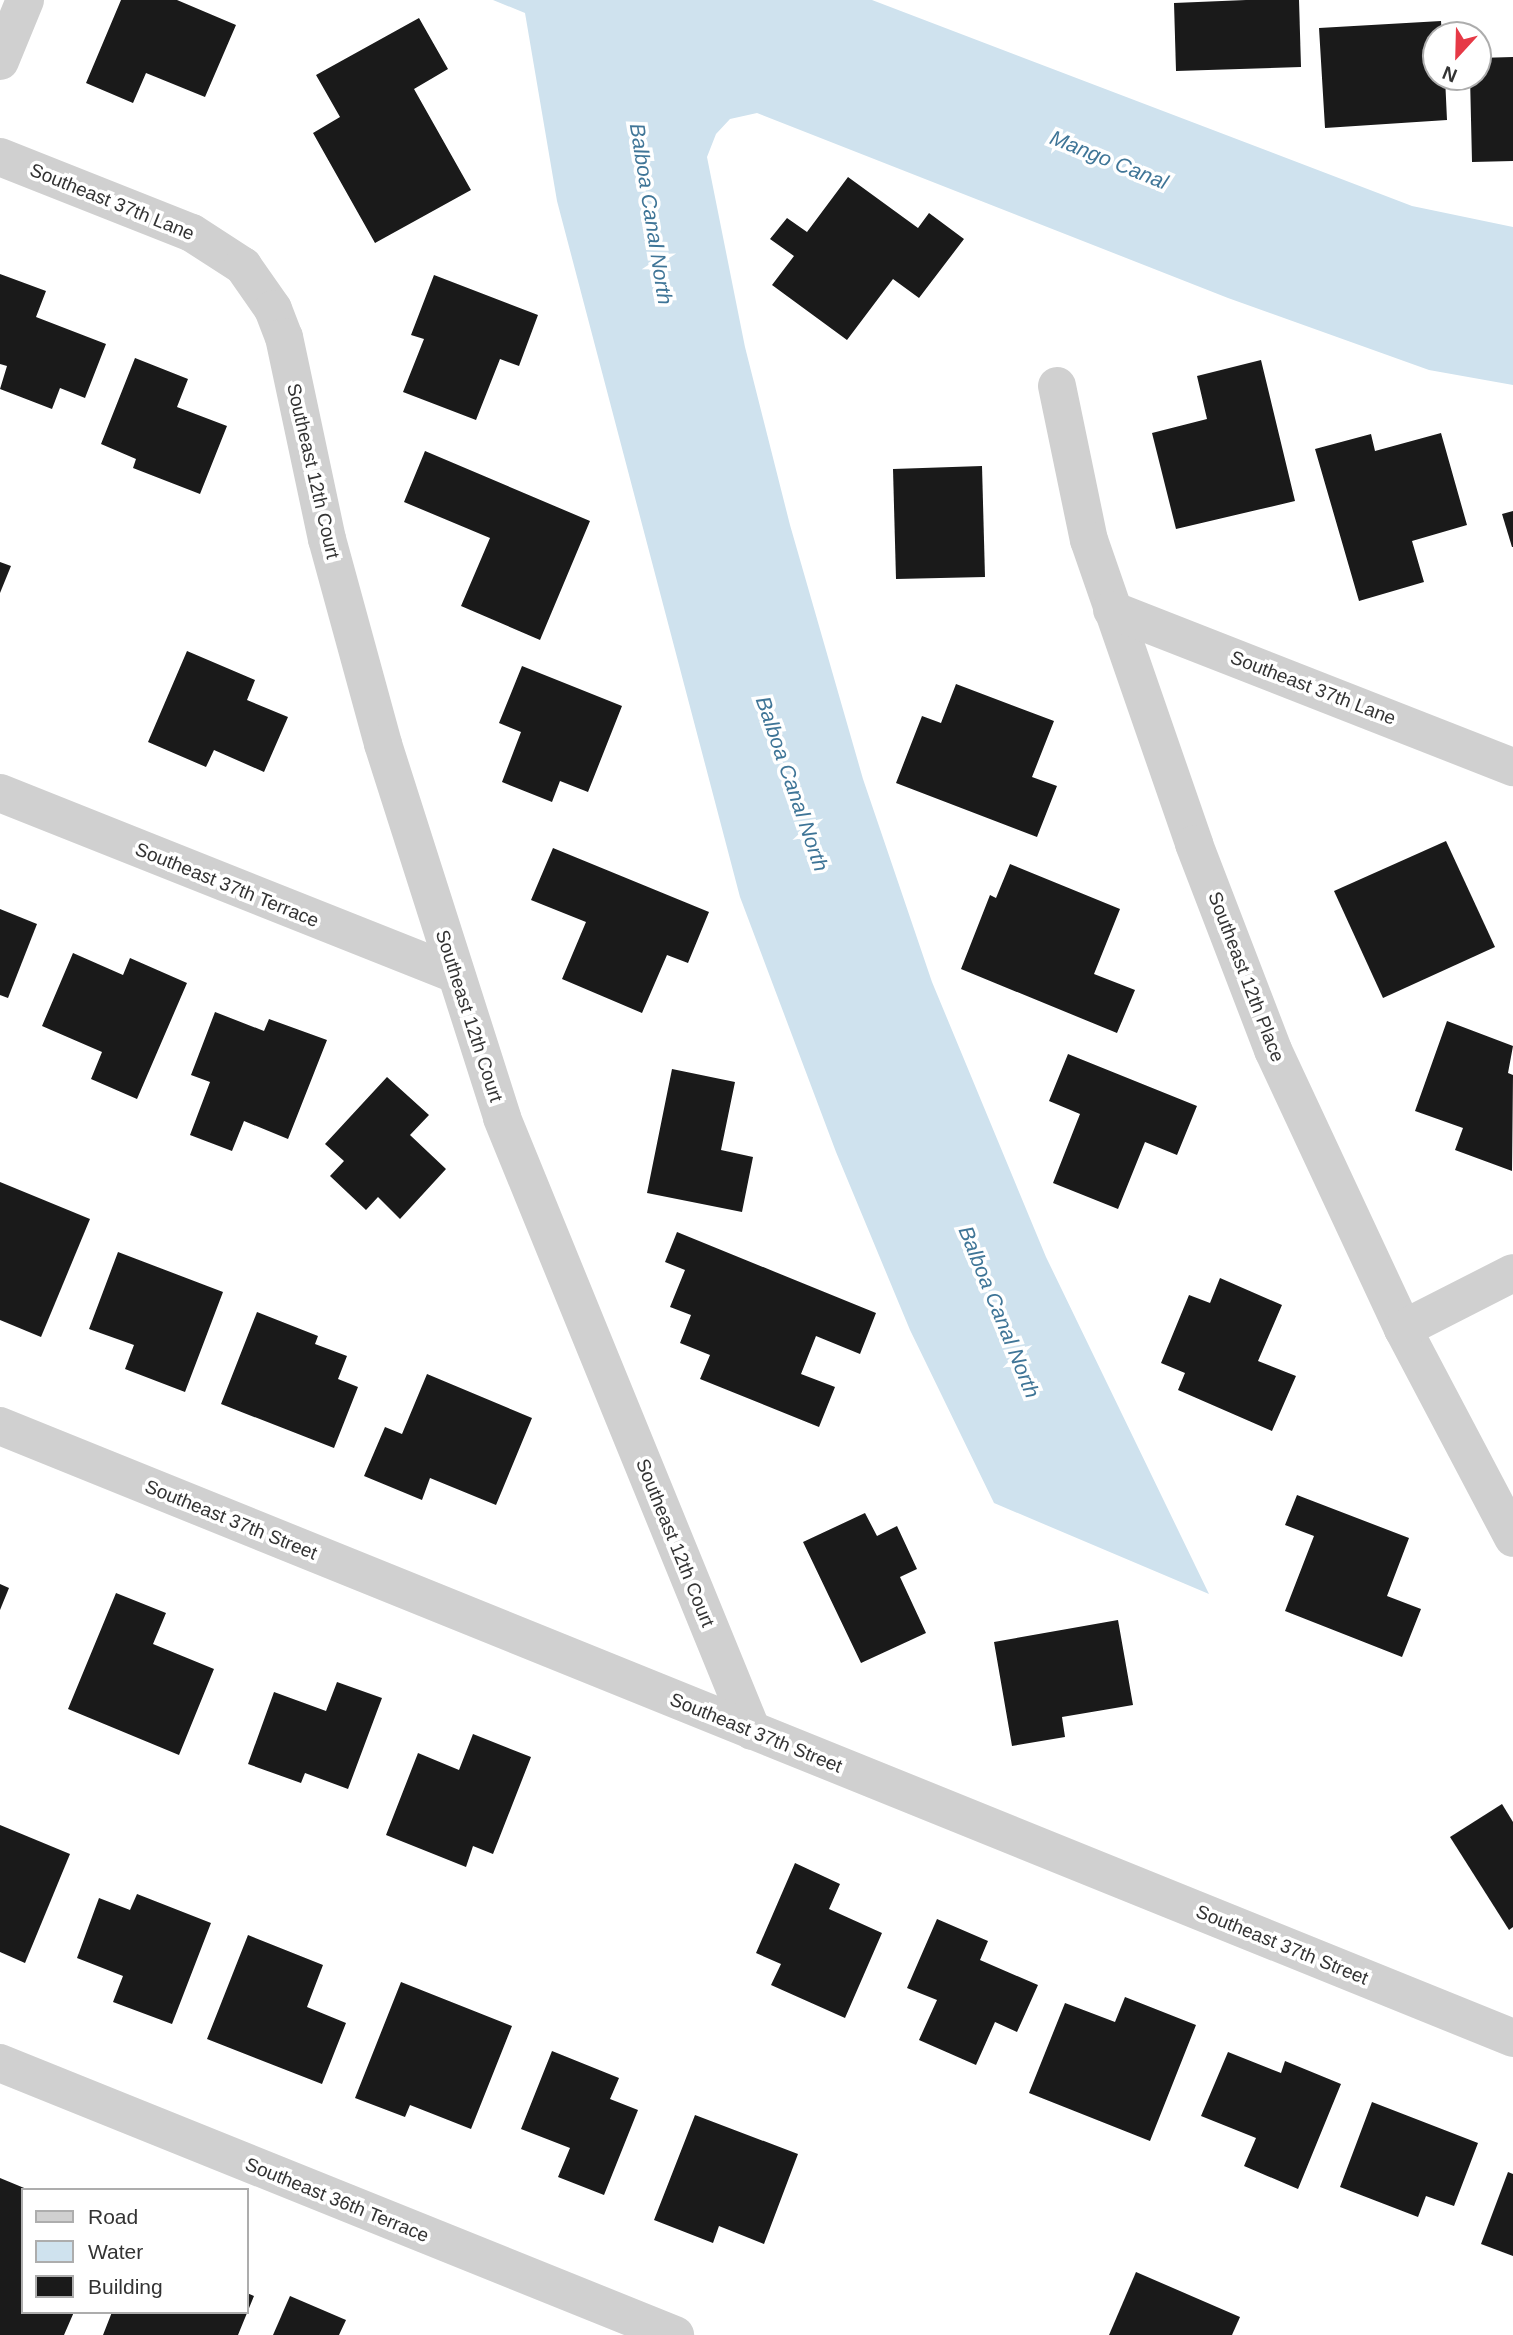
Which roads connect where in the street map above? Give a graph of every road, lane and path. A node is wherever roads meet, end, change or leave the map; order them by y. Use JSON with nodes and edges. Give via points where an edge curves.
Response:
{"nodes":[{"id":1,"x":25,"y":0,"type":"edge"},
{"id":2,"x":0,"y":61,"type":"edge"},
{"id":3,"x":0,"y":157,"type":"edge"},
{"id":4,"x":254,"y":279,"type":"joint"},
{"id":5,"x":1057,"y":386,"type":"dead end"},
{"id":6,"x":1112,"y":610,"type":"junction"},
{"id":7,"x":1513,"y":767,"type":"edge"},
{"id":8,"x":0,"y":793,"type":"edge"},
{"id":9,"x":455,"y":974,"type":"junction"},
{"id":10,"x":1513,"y":1273,"type":"edge"},
{"id":11,"x":1403,"y":1329,"type":"junction"},
{"id":12,"x":0,"y":1426,"type":"edge"},
{"id":13,"x":1513,"y":1538,"type":"edge"},
{"id":14,"x":752,"y":1731,"type":"junction"},
{"id":15,"x":1513,"y":2038,"type":"edge"},
{"id":16,"x":0,"y":2063,"type":"edge"},
{"id":17,"x":675,"y":2335,"type":"edge"}],
"edges":[{"from":1,"to":2,"type":"street"},
{"from":3,"to":4,"type":"street","name":"Southeast 37th Lane","via":[[192,233],[228,254]]},
{"from":4,"to":9,"type":"street","name":"Southeast 12th Court","via":[[284,337],[327,539],[383,744]]},
{"from":5,"to":6,"type":"street","name":"Southeast 12th Place","via":[[1089,540]]},
{"from":6,"to":7,"type":"street","name":"Southeast 37th Lane"},
{"from":6,"to":11,"type":"street","name":"Southeast 12th Place","via":[[1273,1050]]},
{"from":8,"to":9,"type":"street","name":"Southeast 37th Terrace"},
{"from":9,"to":14,"type":"street","name":"Southeast 12th Court","via":[[502,1118]]},
{"from":10,"to":11,"type":"street"},
{"from":11,"to":13,"type":"street","name":"Southeast 12th Place"},
{"from":12,"to":14,"type":"street","name":"Southeast 37th Street"},
{"from":14,"to":15,"type":"street","name":"Southeast 37th Street"},
{"from":16,"to":17,"type":"street","name":"Southeast 36th Terrace"}]}
